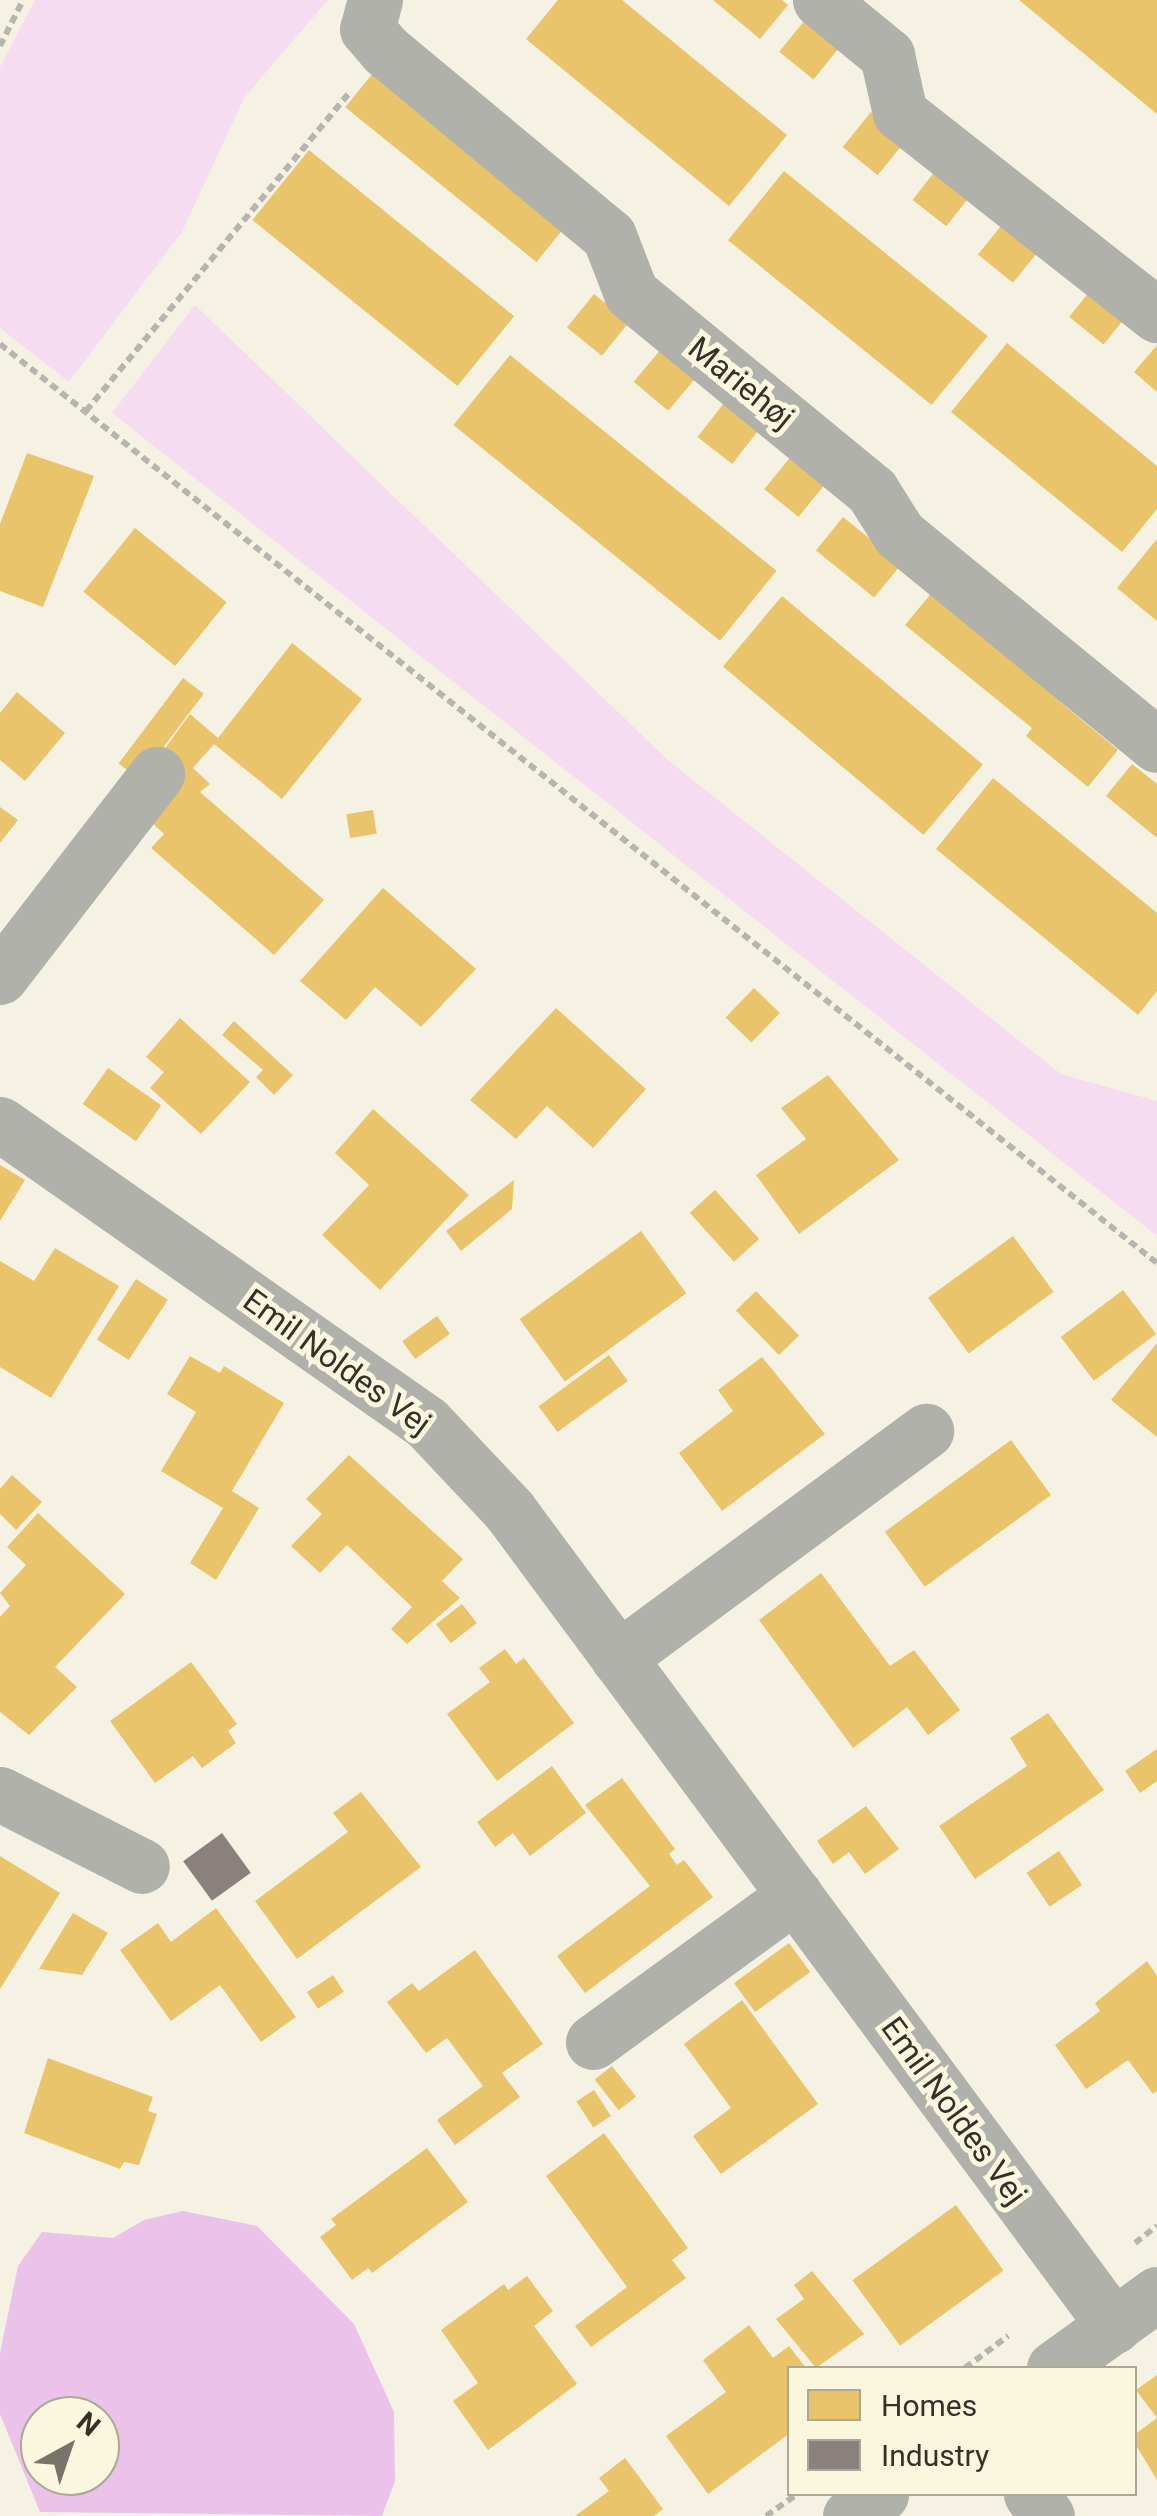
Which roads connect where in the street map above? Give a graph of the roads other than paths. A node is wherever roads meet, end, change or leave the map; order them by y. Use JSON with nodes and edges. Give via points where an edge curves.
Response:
{"nodes":[{"id":1,"x":820,"y":0,"type":"edge"},
{"id":2,"x":380,"y":25,"type":"edge"},
{"id":3,"x":1157,"y":316,"type":"edge"},
{"id":4,"x":1157,"y":744,"type":"edge"},
{"id":5,"x":157,"y":774,"type":"dead end"},
{"id":6,"x":0,"y":977,"type":"edge"},
{"id":7,"x":0,"y":1124,"type":"edge"},
{"id":8,"x":926,"y":1431,"type":"dead end"},
{"id":9,"x":618,"y":1658,"type":"junction"},
{"id":10,"x":0,"y":1794,"type":"edge"},
{"id":11,"x":142,"y":1866,"type":"dead end"},
{"id":12,"x":795,"y":1895,"type":"junction"},
{"id":13,"x":593,"y":2042,"type":"dead end"},
{"id":14,"x":1157,"y":2294,"type":"edge"},
{"id":15,"x":1114,"y":2326,"type":"junction"},
{"id":16,"x":1057,"y":2366,"type":"edge"},
{"id":17,"x":877,"y":2496,"type":"edge"},
{"id":18,"x":1033,"y":2496,"type":"edge"},
{"id":19,"x":850,"y":2516,"type":"edge"},
{"id":20,"x":1048,"y":2516,"type":"edge"}],
"edges":[{"from":1,"to":3,"type":"street","via":[[887,55],[900,114]]},
{"from":2,"to":4,"type":"street","name":"Mariehøj","via":[[609,236],[630,292],[872,491],[899,534]]},
{"from":5,"to":6,"type":"street"},
{"from":7,"to":9,"type":"street","name":"Emil Noldes Vej","via":[[427,1423],[509,1510]]},
{"from":8,"to":9,"type":"street"},
{"from":9,"to":12,"type":"street","name":"Emil Noldes Vej"},
{"from":10,"to":11,"type":"street"},
{"from":12,"to":13,"type":"street"},
{"from":12,"to":15,"type":"street","name":"Emil Noldes Vej"},
{"from":14,"to":15,"type":"street"},
{"from":15,"to":16,"type":"street"},
{"from":17,"to":19,"type":"street"},
{"from":18,"to":20,"type":"street"}]}
